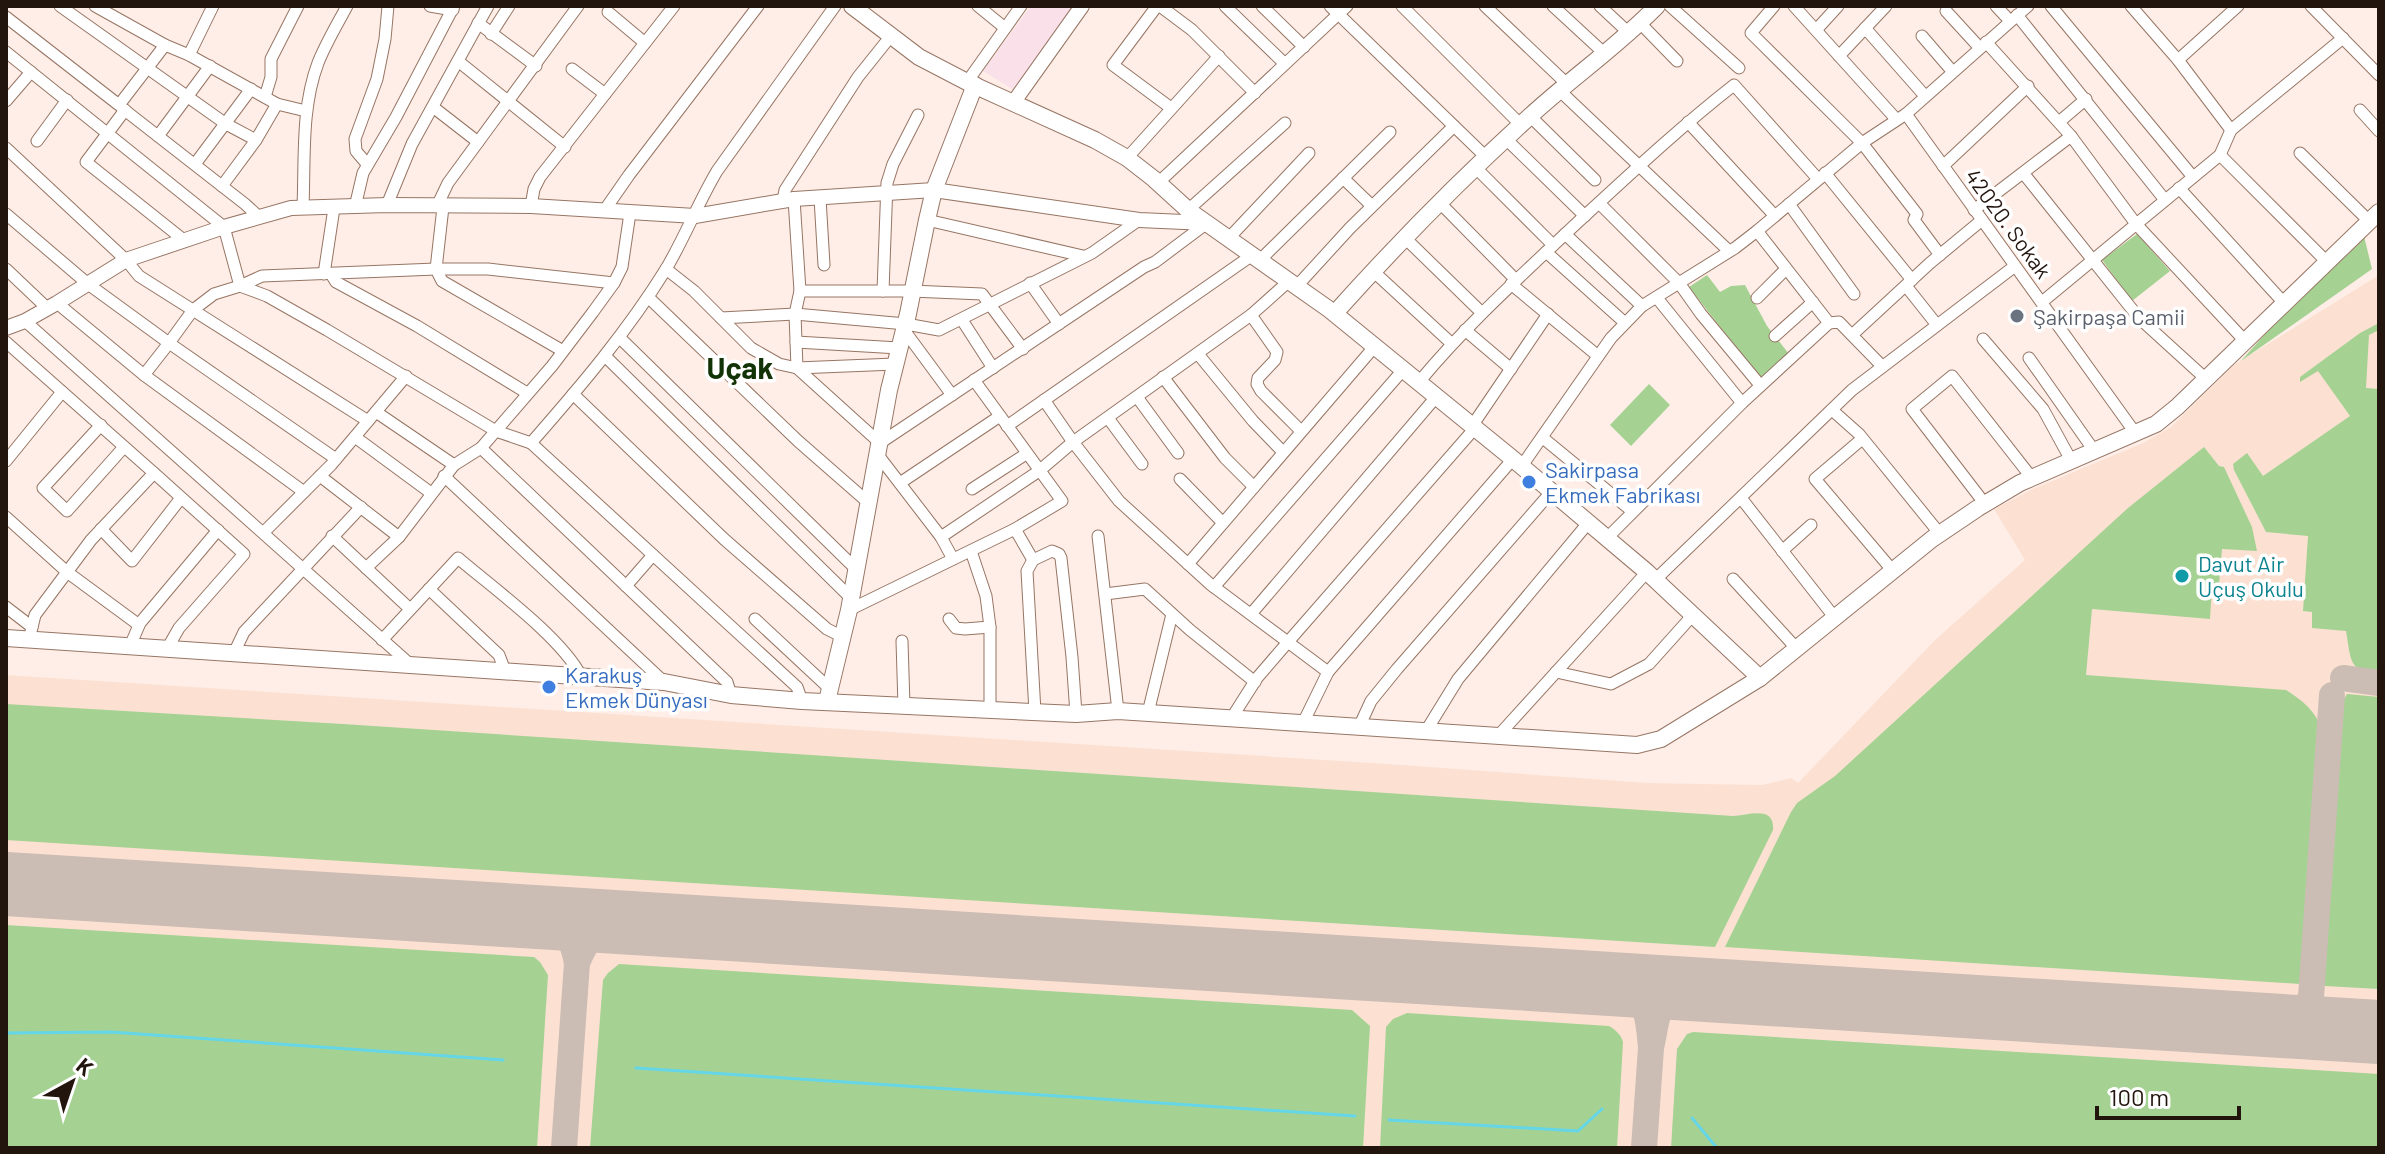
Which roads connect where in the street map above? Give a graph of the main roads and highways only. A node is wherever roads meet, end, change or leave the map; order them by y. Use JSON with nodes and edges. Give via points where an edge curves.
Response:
{"nodes":[{"id":1,"x":852,"y":6,"type":"edge"},
{"id":2,"x":1657,"y":6,"type":"edge"},
{"id":3,"x":971,"y":84,"type":"junction"},
{"id":4,"x":2374,"y":216,"type":"edge"},
{"id":5,"x":1335,"y":313,"type":"junction"},
{"id":6,"x":6,"y":638,"type":"edge"},
{"id":7,"x":1760,"y":678,"type":"junction"},
{"id":8,"x":828,"y":695,"type":"junction"}],
"edges":[{"from":1,"to":3,"type":"main road","via":[[919,57]]},
{"from":2,"to":5,"type":"main road","via":[[1525,120],[1404,237]]},
{"from":3,"to":5,"type":"main road","via":[[1127,158],[1188,210]]},
{"from":3,"to":8,"type":"main road","via":[[934,190]]},
{"from":4,"to":7,"type":"main road","via":[[2156,424],[1985,504]]},
{"from":5,"to":7,"type":"main road","via":[[1589,522]]},
{"from":6,"to":8,"type":"main road","via":[[31,633],[167,649],[664,682],[802,701]]},
{"from":7,"to":8,"type":"main road","via":[[1661,739],[1637,745],[1118,711],[904,706]]}]}
